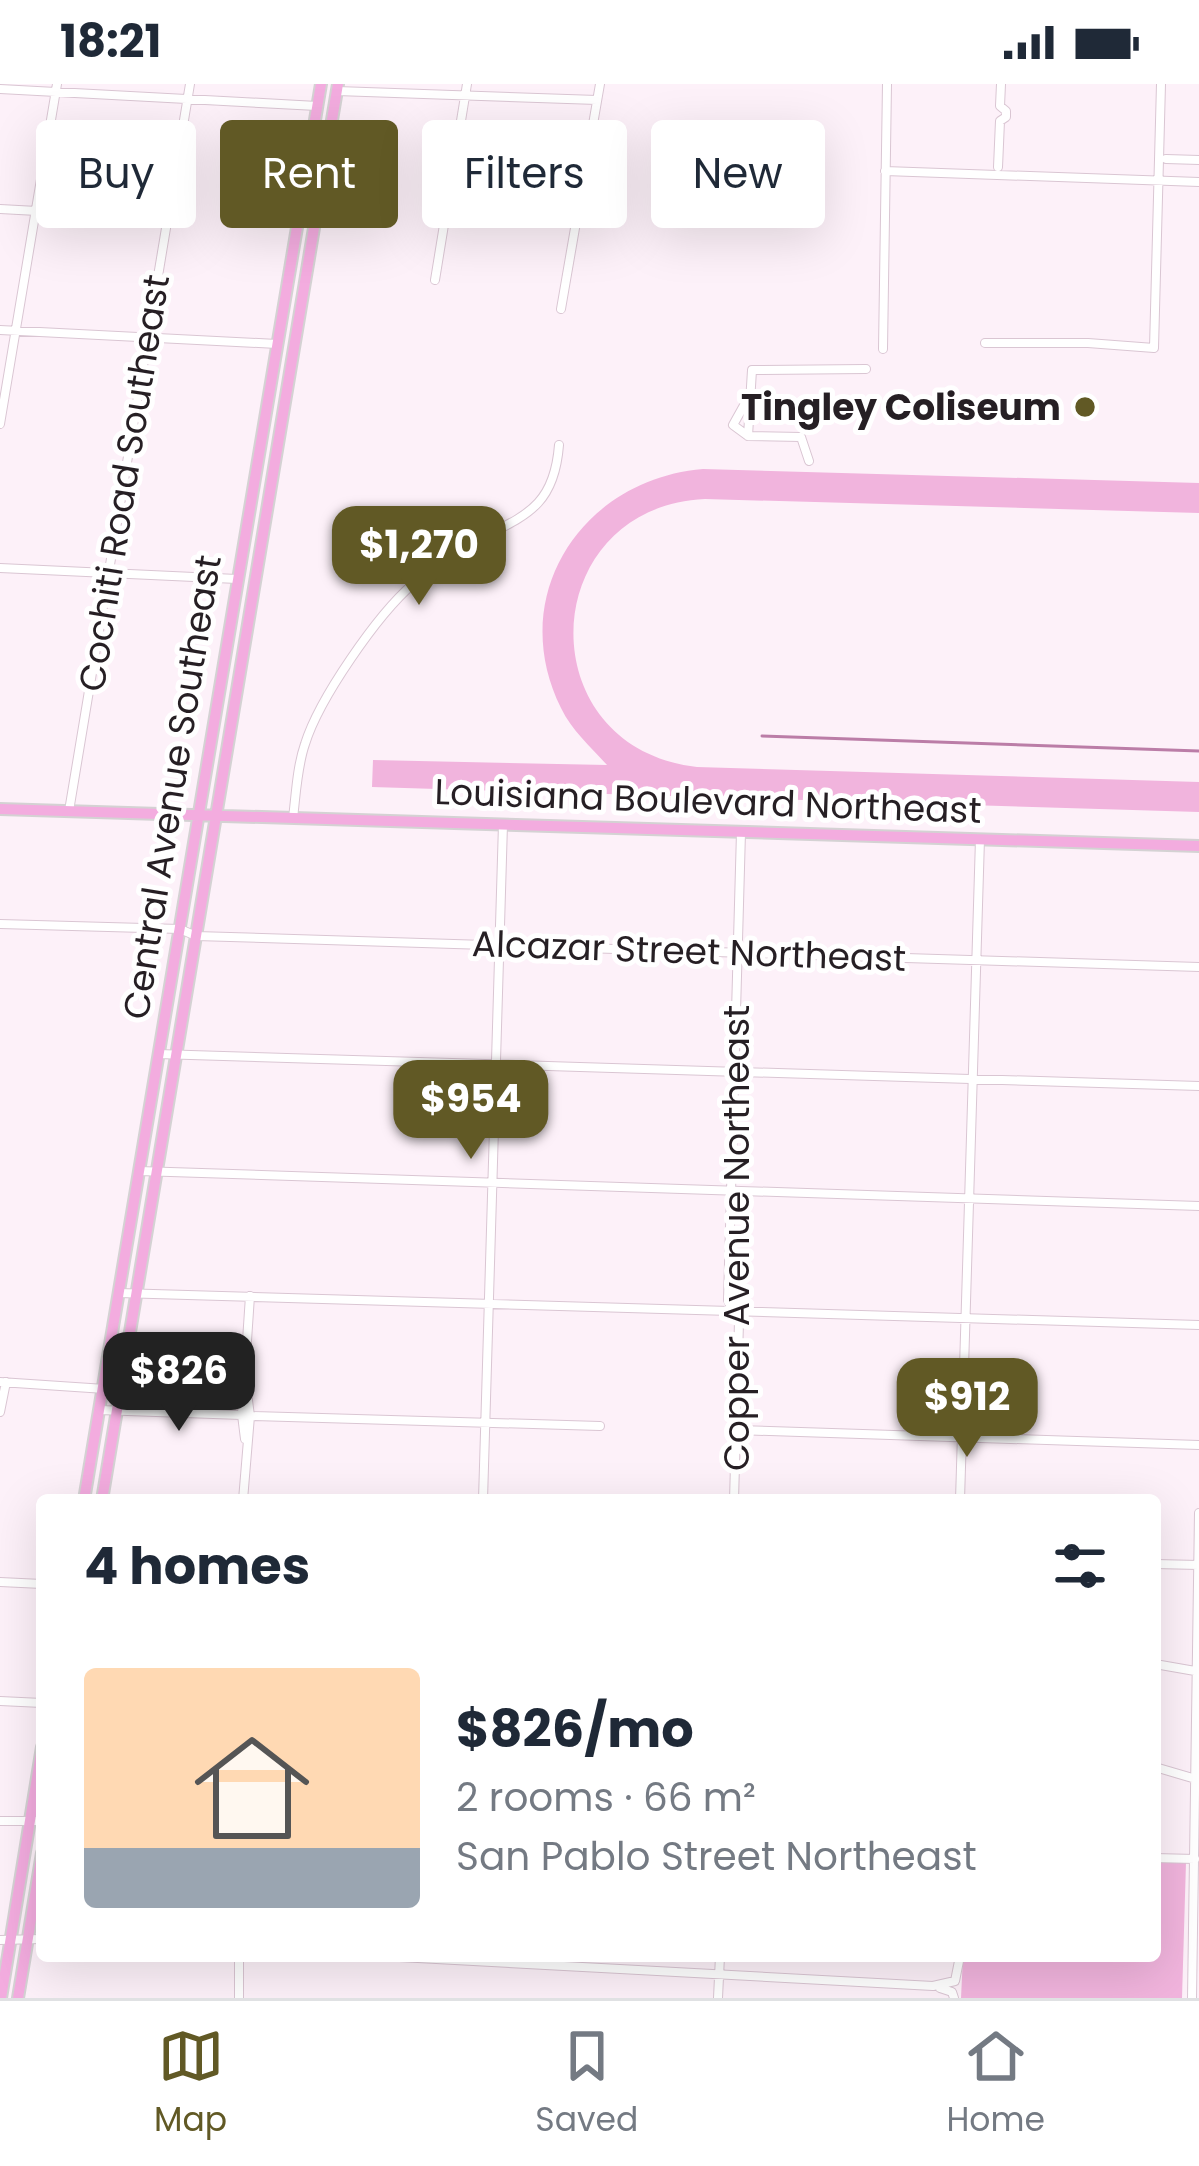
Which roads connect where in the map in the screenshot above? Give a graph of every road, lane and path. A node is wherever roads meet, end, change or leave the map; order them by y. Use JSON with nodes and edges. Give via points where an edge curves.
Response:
{"nodes":[{"id":1,"x":190,"y":84,"type":"edge"},
{"id":2,"x":321,"y":84,"type":"edge"},
{"id":3,"x":467,"y":84,"type":"edge"},
{"id":4,"x":600,"y":84,"type":"edge"},
{"id":5,"x":887,"y":84,"type":"edge"},
{"id":6,"x":1001,"y":84,"type":"edge"},
{"id":7,"x":1161,"y":84,"type":"edge"},
{"id":8,"x":57,"y":88,"type":"edge"},
{"id":9,"x":337,"y":88,"type":"edge"},
{"id":10,"x":0,"y":89,"type":"edge"},
{"id":11,"x":465,"y":96,"type":"junction"},
{"id":12,"x":188,"y":99,"type":"junction"},
{"id":13,"x":597,"y":100,"type":"junction"},
{"id":14,"x":317,"y":106,"type":"junction"},
{"id":15,"x":52,"y":120,"type":"edge"},
{"id":16,"x":184,"y":120,"type":"edge"},
{"id":17,"x":1166,"y":159,"type":"dead end"},
{"id":18,"x":1199,"y":160,"type":"edge"},
{"id":19,"x":998,"y":167,"type":"dead end"},
{"id":20,"x":885,"y":171,"type":"junction"},
{"id":21,"x":1158,"y":181,"type":"junction"},
{"id":22,"x":1199,"y":182,"type":"edge"},
{"id":23,"x":0,"y":209,"type":"edge"},
{"id":24,"x":36,"y":211,"type":"edge"},
{"id":25,"x":36,"y":217,"type":"edge"},
{"id":26,"x":165,"y":228,"type":"edge"},
{"id":27,"x":435,"y":280,"type":"dead end"},
{"id":28,"x":561,"y":309,"type":"dead end"},
{"id":29,"x":0,"y":330,"type":"edge"},
{"id":30,"x":16,"y":331,"type":"junction"},
{"id":31,"x":148,"y":337,"type":"junction"},
{"id":32,"x":985,"y":343,"type":"dead end"},
{"id":33,"x":277,"y":344,"type":"junction"},
{"id":34,"x":883,"y":349,"type":"dead end"},
{"id":35,"x":866,"y":369,"type":"dead end"},
{"id":36,"x":750,"y":394,"type":"junction"},
{"id":37,"x":0,"y":424,"type":"edge"},
{"id":38,"x":748,"y":436,"type":"junction"},
{"id":39,"x":559,"y":445,"type":"dead end"},
{"id":40,"x":809,"y":461,"type":"dead end"},
{"id":41,"x":0,"y":568,"type":"edge"},
{"id":42,"x":108,"y":574,"type":"junction"},
{"id":43,"x":237,"y":579,"type":"junction"},
{"id":44,"x":0,"y":809,"type":"edge"},
{"id":45,"x":69,"y":811,"type":"junction"},
{"id":46,"x":198,"y":814,"type":"junction"},
{"id":47,"x":215,"y":815,"type":"junction"},
{"id":48,"x":293,"y":818,"type":"junction"},
{"id":49,"x":503,"y":824,"type":"junction"},
{"id":50,"x":741,"y":832,"type":"junction"},
{"id":51,"x":980,"y":839,"type":"junction"},
{"id":52,"x":1199,"y":846,"type":"edge"},
{"id":53,"x":0,"y":924,"type":"edge"},
{"id":54,"x":180,"y":929,"type":"junction"},
{"id":55,"x":196,"y":936,"type":"junction"},
{"id":56,"x":499,"y":945,"type":"junction"},
{"id":57,"x":738,"y":952,"type":"junction"},
{"id":58,"x":977,"y":960,"type":"junction"},
{"id":59,"x":1199,"y":967,"type":"edge"},
{"id":60,"x":158,"y":1054,"type":"junction"},
{"id":61,"x":176,"y":1056,"type":"junction"},
{"id":62,"x":495,"y":1066,"type":"junction"},
{"id":63,"x":735,"y":1073,"type":"junction"},
{"id":64,"x":973,"y":1079,"type":"junction"},
{"id":65,"x":1199,"y":1086,"type":"edge"},
{"id":66,"x":139,"y":1171,"type":"junction"},
{"id":67,"x":156,"y":1172,"type":"junction"},
{"id":68,"x":492,"y":1183,"type":"junction"},
{"id":69,"x":730,"y":1190,"type":"junction"},
{"id":70,"x":970,"y":1199,"type":"junction"},
{"id":71,"x":1199,"y":1206,"type":"edge"},
{"id":72,"x":119,"y":1293,"type":"junction"},
{"id":73,"x":136,"y":1293,"type":"junction"},
{"id":74,"x":250,"y":1296,"type":"junction"},
{"id":75,"x":488,"y":1304,"type":"junction"},
{"id":76,"x":735,"y":1311,"type":"junction"},
{"id":77,"x":966,"y":1318,"type":"junction"},
{"id":78,"x":1199,"y":1324,"type":"edge"},
{"id":79,"x":3,"y":1382,"type":"edge"},
{"id":80,"x":102,"y":1390,"type":"junction"},
{"id":81,"x":120,"y":1390,"type":"junction"},
{"id":82,"x":99,"y":1410,"type":"junction"},
{"id":83,"x":117,"y":1411,"type":"junction"},
{"id":84,"x":0,"y":1412,"type":"edge"},
{"id":85,"x":246,"y":1415,"type":"junction"},
{"id":86,"x":485,"y":1423,"type":"junction"},
{"id":87,"x":600,"y":1426,"type":"dead end"},
{"id":88,"x":736,"y":1430,"type":"junction"},
{"id":89,"x":962,"y":1438,"type":"junction"},
{"id":90,"x":1199,"y":1445,"type":"edge"},
{"id":91,"x":85,"y":1494,"type":"edge"},
{"id":92,"x":103,"y":1494,"type":"edge"},
{"id":93,"x":243,"y":1494,"type":"edge"},
{"id":94,"x":483,"y":1494,"type":"edge"},
{"id":95,"x":734,"y":1494,"type":"edge"},
{"id":96,"x":960,"y":1494,"type":"edge"},
{"id":97,"x":1199,"y":1514,"type":"edge"},
{"id":98,"x":1161,"y":1564,"type":"edge"},
{"id":99,"x":1198,"y":1565,"type":"edge"},
{"id":100,"x":0,"y":1582,"type":"edge"},
{"id":101,"x":36,"y":1584,"type":"edge"},
{"id":102,"x":1161,"y":1665,"type":"edge"},
{"id":103,"x":1197,"y":1671,"type":"edge"},
{"id":104,"x":0,"y":1701,"type":"edge"},
{"id":105,"x":36,"y":1703,"type":"edge"},
{"id":106,"x":1161,"y":1769,"type":"edge"},
{"id":107,"x":1197,"y":1779,"type":"edge"},
{"id":108,"x":0,"y":1821,"type":"edge"},
{"id":109,"x":36,"y":1821,"type":"edge"},
{"id":110,"x":1161,"y":1858,"type":"edge"},
{"id":111,"x":1196,"y":1859,"type":"junction"},
{"id":112,"x":36,"y":1887,"type":"edge"},
{"id":113,"x":27,"y":1938,"type":"junction"},
{"id":114,"x":36,"y":1939,"type":"edge"},
{"id":115,"x":5,"y":1940,"type":"edge"},
{"id":116,"x":242,"y":1962,"type":"edge"},
{"id":117,"x":488,"y":1962,"type":"edge"},
{"id":118,"x":720,"y":1962,"type":"edge"},
{"id":119,"x":959,"y":1962,"type":"edge"},
{"id":120,"x":719,"y":1975,"type":"junction"},
{"id":121,"x":933,"y":1986,"type":"junction"},
{"id":122,"x":239,"y":1993,"type":"edge"},
{"id":123,"x":953,"y":1995,"type":"edge"},
{"id":124,"x":1,"y":1998,"type":"edge"},
{"id":125,"x":18,"y":1998,"type":"edge"},
{"id":126,"x":718,"y":1998,"type":"edge"},
{"id":127,"x":1192,"y":1998,"type":"edge"}],
"edges":[{"from":1,"to":12,"type":"street","name":"Cochiti Road Southeast"},
{"from":2,"to":14,"type":"main road","name":"Central Avenue Southeast"},
{"from":3,"to":11,"type":"street"},
{"from":4,"to":13,"type":"street"},
{"from":5,"to":20,"type":"street"},
{"from":6,"to":19,"type":"street"},
{"from":7,"to":21,"type":"street"},
{"from":8,"to":10,"type":"street"},
{"from":8,"to":12,"type":"street"},
{"from":8,"to":15,"type":"street"},
{"from":9,"to":11,"type":"street"},
{"from":9,"to":47,"type":"main road"},
{"from":11,"to":13,"type":"street"},
{"from":11,"to":27,"type":"street"},
{"from":12,"to":14,"type":"street"},
{"from":12,"to":16,"type":"street","name":"Cochiti Road Southeast"},
{"from":13,"to":28,"type":"street"},
{"from":14,"to":33,"type":"main road","name":"Central Avenue Southeast"},
{"from":17,"to":18,"type":"street"},
{"from":20,"to":21,"type":"street"},
{"from":20,"to":34,"type":"street"},
{"from":21,"to":22,"type":"street"},
{"from":21,"to":32,"type":"street","via":[[1154,348]]},
{"from":23,"to":24,"type":"street"},
{"from":25,"to":30,"type":"street"},
{"from":26,"to":31,"type":"street","name":"Cochiti Road Southeast"},
{"from":29,"to":30,"type":"street"},
{"from":30,"to":31,"type":"street"},
{"from":30,"to":37,"type":"street"},
{"from":31,"to":33,"type":"street"},
{"from":31,"to":42,"type":"street","name":"Cochiti Road Southeast"},
{"from":33,"to":43,"type":"main road","name":"Central Avenue Southeast"},
{"from":35,"to":36,"type":"street","via":[[752,370]]},
{"from":36,"to":38,"type":"street"},
{"from":36,"to":38,"type":"street","via":[[733,425]]},
{"from":38,"to":40,"type":"street","via":[[801,437]]},
{"from":39,"to":48,"type":"street","via":[[554,477],[530,513],[434,567],[372,628],[307,737]]},
{"from":41,"to":42,"type":"street"},
{"from":42,"to":43,"type":"street"},
{"from":42,"to":45,"type":"street","name":"Cochiti Road Southeast"},
{"from":43,"to":46,"type":"main road","name":"Central Avenue Southeast"},
{"from":44,"to":45,"type":"main road","name":"Louisiana Boulevard Northeast"},
{"from":45,"to":46,"type":"main road","name":"Louisiana Boulevard Northeast"},
{"from":46,"to":47,"type":"main road","name":"Louisiana Boulevard Northeast"},
{"from":46,"to":54,"type":"main road","name":"Central Avenue Southeast"},
{"from":47,"to":48,"type":"main road","name":"Louisiana Boulevard Northeast"},
{"from":47,"to":55,"type":"main road"},
{"from":48,"to":49,"type":"main road","name":"Louisiana Boulevard Northeast"},
{"from":49,"to":50,"type":"main road","name":"Louisiana Boulevard Northeast"},
{"from":49,"to":56,"type":"street"},
{"from":50,"to":51,"type":"main road","name":"Louisiana Boulevard Northeast"},
{"from":50,"to":57,"type":"street","name":"Copper Avenue Northeast"},
{"from":51,"to":52,"type":"main road","name":"Louisiana Boulevard Northeast"},
{"from":51,"to":58,"type":"street"},
{"from":53,"to":54,"type":"street"},
{"from":54,"to":55,"type":"street","name":"Alcazar Street Northeast"},
{"from":54,"to":60,"type":"main road","name":"Central Avenue Southeast"},
{"from":55,"to":56,"type":"street","name":"Alcazar Street Northeast"},
{"from":55,"to":61,"type":"main road"},
{"from":56,"to":57,"type":"street","name":"Alcazar Street Northeast"},
{"from":56,"to":62,"type":"street"},
{"from":57,"to":58,"type":"street","name":"Alcazar Street Northeast"},
{"from":57,"to":63,"type":"street","name":"Copper Avenue Northeast"},
{"from":58,"to":59,"type":"street","name":"Alcazar Street Northeast"},
{"from":58,"to":64,"type":"street"},
{"from":60,"to":61,"type":"street"},
{"from":60,"to":66,"type":"main road","name":"Central Avenue Southeast"},
{"from":61,"to":62,"type":"street"},
{"from":61,"to":67,"type":"main road"},
{"from":62,"to":63,"type":"street"},
{"from":62,"to":68,"type":"street"},
{"from":63,"to":64,"type":"street"},
{"from":63,"to":69,"type":"street","name":"Copper Avenue Northeast"},
{"from":64,"to":65,"type":"street"},
{"from":64,"to":70,"type":"street"},
{"from":66,"to":67,"type":"street"},
{"from":66,"to":72,"type":"main road","name":"Central Avenue Southeast"},
{"from":67,"to":68,"type":"street"},
{"from":67,"to":73,"type":"main road"},
{"from":68,"to":69,"type":"street"},
{"from":68,"to":75,"type":"street"},
{"from":69,"to":70,"type":"street"},
{"from":69,"to":76,"type":"street","name":"Copper Avenue Northeast","via":[[728,1300]]},
{"from":70,"to":71,"type":"street"},
{"from":70,"to":77,"type":"street"},
{"from":72,"to":73,"type":"street"},
{"from":72,"to":80,"type":"main road","name":"Central Avenue Southeast"},
{"from":73,"to":74,"type":"street"},
{"from":73,"to":81,"type":"main road"},
{"from":74,"to":75,"type":"street"},
{"from":74,"to":85,"type":"street"},
{"from":75,"to":76,"type":"street"},
{"from":75,"to":86,"type":"street"},
{"from":76,"to":77,"type":"street"},
{"from":76,"to":88,"type":"street","name":"Copper Avenue Northeast"},
{"from":77,"to":78,"type":"street"},
{"from":77,"to":89,"type":"street"},
{"from":79,"to":80,"type":"street"},
{"from":79,"to":84,"type":"street"},
{"from":80,"to":81,"type":"street"},
{"from":80,"to":82,"type":"main road","name":"Central Avenue Southeast"},
{"from":81,"to":83,"type":"main road"},
{"from":82,"to":83,"type":"street"},
{"from":82,"to":91,"type":"main road","name":"Central Avenue Southeast"},
{"from":83,"to":85,"type":"street"},
{"from":83,"to":92,"type":"main road"},
{"from":85,"to":86,"type":"street"},
{"from":85,"to":93,"type":"street"},
{"from":86,"to":87,"type":"street"},
{"from":86,"to":94,"type":"street"},
{"from":88,"to":89,"type":"street"},
{"from":88,"to":95,"type":"street","name":"Copper Avenue Northeast"},
{"from":89,"to":90,"type":"street"},
{"from":89,"to":96,"type":"street"},
{"from":97,"to":99,"type":"street"},
{"from":98,"to":99,"type":"street"},
{"from":99,"to":103,"type":"street"},
{"from":100,"to":101,"type":"street"},
{"from":102,"to":103,"type":"street"},
{"from":103,"to":107,"type":"street"},
{"from":104,"to":105,"type":"street"},
{"from":106,"to":107,"type":"street"},
{"from":107,"to":111,"type":"street"},
{"from":108,"to":109,"type":"street"},
{"from":109,"to":115,"type":"main road"},
{"from":110,"to":111,"type":"street"},
{"from":111,"to":127,"type":"street"},
{"from":112,"to":113,"type":"main road"},
{"from":113,"to":114,"type":"street"},
{"from":113,"to":115,"type":"street"},
{"from":113,"to":125,"type":"main road"},
{"from":115,"to":124,"type":"main road"},
{"from":116,"to":122,"type":"street"},
{"from":117,"to":120,"type":"street"},
{"from":118,"to":120,"type":"street"},
{"from":119,"to":121,"type":"street","via":[[951,1984]]},
{"from":120,"to":121,"type":"street"},
{"from":120,"to":126,"type":"street"},
{"from":121,"to":123,"type":"street"}]}
